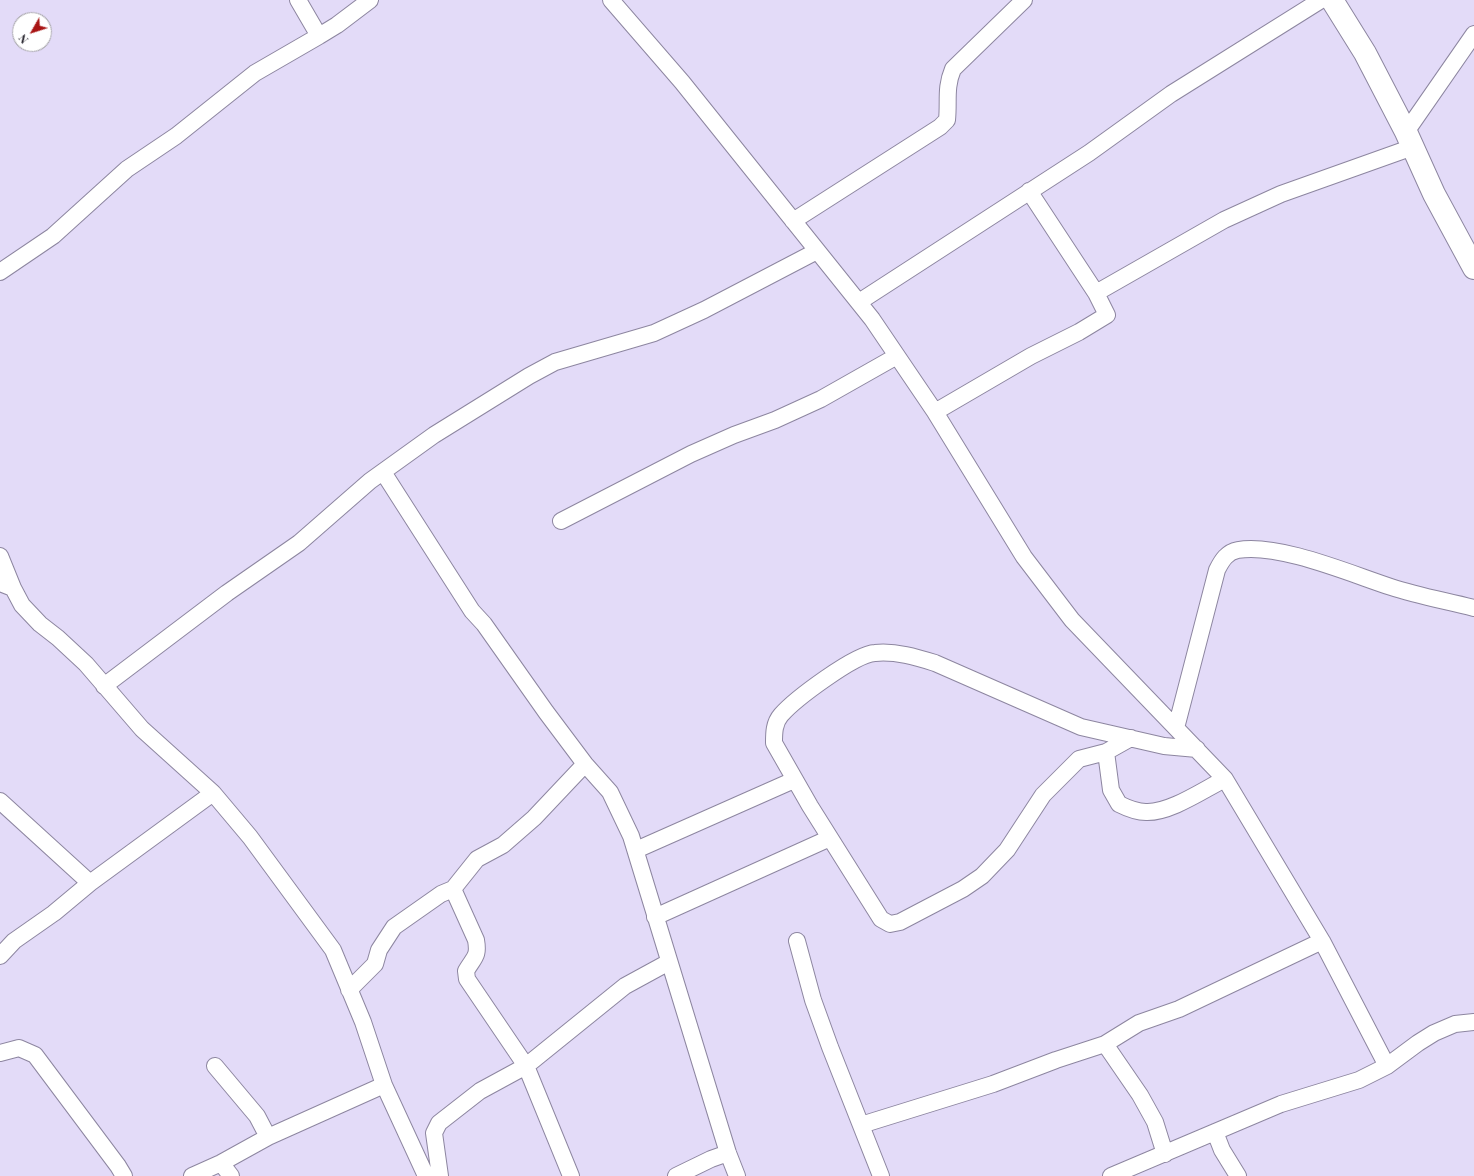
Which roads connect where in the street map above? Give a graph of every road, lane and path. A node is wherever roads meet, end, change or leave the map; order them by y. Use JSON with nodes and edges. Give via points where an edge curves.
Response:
{"nodes":[{"id":1,"x":298,"y":0,"type":"edge"},
{"id":2,"x":370,"y":0,"type":"edge"},
{"id":3,"x":611,"y":0,"type":"edge"},
{"id":4,"x":1024,"y":0,"type":"edge"},
{"id":5,"x":1321,"y":0,"type":"edge"},
{"id":6,"x":1332,"y":0,"type":"edge"},
{"id":7,"x":1474,"y":34,"type":"edge"},
{"id":8,"x":318,"y":36,"type":"junction"},
{"id":9,"x":1409,"y":140,"type":"junction"},
{"id":10,"x":1029,"y":191,"type":"junction"},
{"id":11,"x":793,"y":221,"type":"junction"},
{"id":12,"x":817,"y":251,"type":"junction"},
{"id":13,"x":1472,"y":256,"type":"edge"},
{"id":14,"x":0,"y":272,"type":"edge"},
{"id":15,"x":1096,"y":293,"type":"junction"},
{"id":16,"x":859,"y":302,"type":"junction"},
{"id":17,"x":897,"y":356,"type":"junction"},
{"id":18,"x":935,"y":412,"type":"junction"},
{"id":19,"x":382,"y":472,"type":"junction"},
{"id":20,"x":561,"y":521,"type":"dead end"},
{"id":21,"x":0,"y":556,"type":"edge"},
{"id":22,"x":7,"y":586,"type":"edge"},
{"id":23,"x":1474,"y":608,"type":"edge"},
{"id":24,"x":104,"y":686,"type":"junction"},
{"id":25,"x":1176,"y":728,"type":"junction"},
{"id":26,"x":1131,"y":738,"type":"junction"},
{"id":27,"x":1197,"y":749,"type":"junction"},
{"id":28,"x":1106,"y":752,"type":"junction"},
{"id":29,"x":585,"y":764,"type":"junction"},
{"id":30,"x":1225,"y":779,"type":"junction"},
{"id":31,"x":794,"y":780,"type":"junction"},
{"id":32,"x":213,"y":793,"type":"junction"},
{"id":33,"x":0,"y":802,"type":"edge"},
{"id":34,"x":830,"y":838,"type":"junction"},
{"id":35,"x":636,"y":850,"type":"junction"},
{"id":36,"x":90,"y":883,"type":"junction"},
{"id":37,"x":453,"y":889,"type":"junction"},
{"id":38,"x":656,"y":917,"type":"junction"},
{"id":39,"x":797,"y":941,"type":"dead end"},
{"id":40,"x":1322,"y":941,"type":"junction"},
{"id":41,"x":0,"y":956,"type":"edge"},
{"id":42,"x":669,"y":962,"type":"junction"},
{"id":43,"x":349,"y":990,"type":"junction"},
{"id":44,"x":1474,"y":1022,"type":"edge"},
{"id":45,"x":1105,"y":1044,"type":"junction"},
{"id":46,"x":0,"y":1053,"type":"edge"},
{"id":47,"x":215,"y":1066,"type":"dead end"},
{"id":48,"x":526,"y":1066,"type":"junction"},
{"id":49,"x":1387,"y":1066,"type":"junction"},
{"id":50,"x":384,"y":1085,"type":"junction"},
{"id":51,"x":861,"y":1125,"type":"junction"},
{"id":52,"x":1215,"y":1132,"type":"junction"},
{"id":53,"x":268,"y":1137,"type":"junction"},
{"id":54,"x":728,"y":1153,"type":"junction"},
{"id":55,"x":1165,"y":1154,"type":"junction"},
{"id":56,"x":221,"y":1163,"type":"junction"},
{"id":57,"x":124,"y":1176,"type":"edge"},
{"id":58,"x":192,"y":1176,"type":"edge"},
{"id":59,"x":231,"y":1176,"type":"edge"},
{"id":60,"x":426,"y":1176,"type":"edge"},
{"id":61,"x":440,"y":1176,"type":"edge"},
{"id":62,"x":571,"y":1176,"type":"edge"},
{"id":63,"x":676,"y":1176,"type":"edge"},
{"id":64,"x":737,"y":1176,"type":"edge"},
{"id":65,"x":881,"y":1176,"type":"edge"},
{"id":66,"x":1111,"y":1176,"type":"edge"},
{"id":67,"x":1238,"y":1176,"type":"edge"}],
"edges":[{"from":1,"to":8,"type":"street"},
{"from":2,"to":8,"type":"street"},
{"from":3,"to":11,"type":"street","via":[[682,82]]},
{"from":4,"to":11,"type":"street","via":[[953,69],[948,80],[947,120],[940,127]]},
{"from":5,"to":10,"type":"street","via":[[1171,94],[1089,154]]},
{"from":6,"to":9,"type":"street","via":[[1365,53]]},
{"from":7,"to":9,"type":"street"},
{"from":8,"to":14,"type":"street","via":[[254,73],[176,136],[127,169],[53,236]]},
{"from":9,"to":13,"type":"street","via":[[1434,194]]},
{"from":9,"to":15,"type":"street","via":[[1224,220]]},
{"from":10,"to":15,"type":"street"},
{"from":10,"to":16,"type":"street"},
{"from":11,"to":12,"type":"street"},
{"from":12,"to":16,"type":"street"},
{"from":12,"to":19,"type":"street","via":[[654,333],[555,362],[434,435]]},
{"from":15,"to":18,"type":"street","via":[[1107,314]]},
{"from":16,"to":17,"type":"street"},
{"from":17,"to":18,"type":"street"},
{"from":17,"to":20,"type":"street","via":[[821,399],[691,454]]},
{"from":18,"to":25,"type":"street","via":[[1024,557],[1072,620]]},
{"from":19,"to":24,"type":"street","via":[[299,543],[227,592]]},
{"from":19,"to":29,"type":"street","via":[[472,611]]},
{"from":21,"to":22,"type":"street"},
{"from":22,"to":24,"type":"street","via":[[40,624],[86,664]]},
{"from":23,"to":25,"type":"street","via":[[1393,587],[1288,554],[1265,550],[1237,550],[1223,557],[1217,570]]},
{"from":24,"to":32,"type":"street","via":[[142,730]]},
{"from":25,"to":27,"type":"street"},
{"from":26,"to":27,"type":"street","via":[[1164,746]]},
{"from":26,"to":28,"type":"street"},
{"from":26,"to":31,"type":"street","via":[[1081,727],[915,656],[874,653],[855,659],[817,685],[781,715],[774,728],[774,743]]},
{"from":27,"to":30,"type":"street"},
{"from":28,"to":30,"type":"street","via":[[1112,790],[1119,804],[1135,810],[1165,810]]},
{"from":28,"to":34,"type":"street","via":[[1079,759],[1053,784],[1007,850],[982,876],[963,889],[900,922],[890,924],[880,919]]},
{"from":29,"to":35,"type":"street","via":[[610,792],[632,836]]},
{"from":29,"to":37,"type":"street","via":[[534,818],[503,846],[477,859]]},
{"from":30,"to":40,"type":"street"},
{"from":31,"to":34,"type":"street"},
{"from":31,"to":35,"type":"street"},
{"from":32,"to":36,"type":"street"},
{"from":32,"to":43,"type":"street","via":[[250,837],[333,950]]},
{"from":33,"to":36,"type":"street"},
{"from":34,"to":38,"type":"street"},
{"from":35,"to":38,"type":"street"},
{"from":36,"to":41,"type":"street","via":[[54,913],[14,941]]},
{"from":37,"to":43,"type":"street","via":[[441,894],[394,927],[379,950],[375,964]]},
{"from":37,"to":48,"type":"street","via":[[478,947],[477,955],[466,970],[467,979]]},
{"from":38,"to":42,"type":"street"},
{"from":39,"to":51,"type":"street","via":[[813,1000]]},
{"from":40,"to":45,"type":"street","via":[[1179,1008],[1139,1023]]},
{"from":40,"to":49,"type":"street"},
{"from":42,"to":48,"type":"street","via":[[625,986]]},
{"from":42,"to":54,"type":"street"},
{"from":43,"to":50,"type":"street","via":[[363,1022]]},
{"from":44,"to":49,"type":"street","via":[[1455,1024],[1434,1033]]},
{"from":45,"to":51,"type":"street","via":[[993,1084]]},
{"from":45,"to":55,"type":"street","via":[[1155,1122]]},
{"from":46,"to":57,"type":"street","via":[[19,1048],[35,1056]]},
{"from":47,"to":53,"type":"street","via":[[257,1116]]},
{"from":48,"to":61,"type":"street","via":[[480,1091],[439,1123],[434,1133]]},
{"from":48,"to":62,"type":"street"},
{"from":49,"to":52,"type":"street","via":[[1359,1080],[1281,1104]]},
{"from":50,"to":53,"type":"street"},
{"from":50,"to":60,"type":"street"},
{"from":51,"to":65,"type":"street"},
{"from":52,"to":55,"type":"street"},
{"from":52,"to":67,"type":"street","via":[[1222,1150]]},
{"from":53,"to":56,"type":"street"},
{"from":54,"to":63,"type":"street"},
{"from":54,"to":64,"type":"street"},
{"from":55,"to":66,"type":"street"},
{"from":56,"to":58,"type":"street"},
{"from":56,"to":59,"type":"street"}]}
